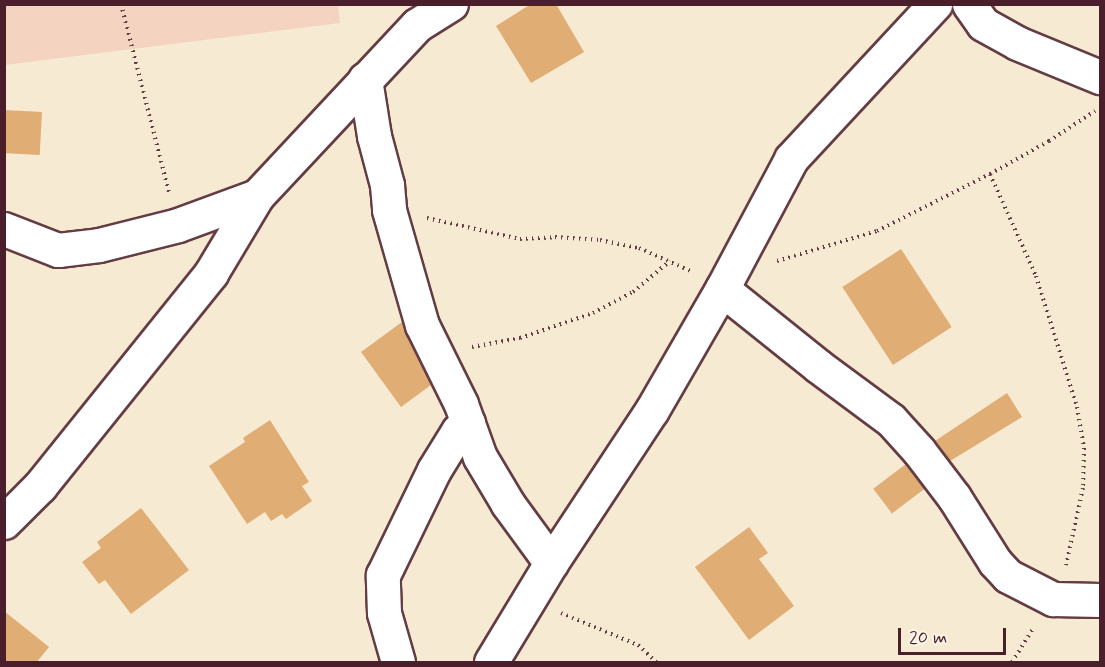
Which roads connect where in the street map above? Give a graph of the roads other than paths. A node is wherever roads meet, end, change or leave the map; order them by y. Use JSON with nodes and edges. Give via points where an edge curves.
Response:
{"nodes":[{"id":1,"x":451,"y":4,"type":"edge"},
{"id":2,"x":935,"y":4,"type":"edge"},
{"id":3,"x":969,"y":4,"type":"edge"},
{"id":4,"x":1101,"y":76,"type":"edge"},
{"id":5,"x":365,"y":80,"type":"junction"},
{"id":6,"x":257,"y":196,"type":"junction"},
{"id":7,"x":4,"y":229,"type":"edge"},
{"id":8,"x":726,"y":281,"type":"junction"},
{"id":9,"x":468,"y":423,"type":"junction"},
{"id":10,"x":4,"y":522,"type":"edge"},
{"id":11,"x":551,"y":563,"type":"junction"},
{"id":12,"x":1101,"y":600,"type":"edge"},
{"id":13,"x":398,"y":663,"type":"edge"},
{"id":14,"x":491,"y":663,"type":"edge"}],
"edges":[{"from":1,"to":5,"type":"street","via":[[417,24]]},
{"from":2,"to":8,"type":"street","via":[[791,159]]},
{"from":3,"to":4,"type":"street","via":[[983,24],[1017,43]]},
{"from":5,"to":6,"type":"street"},
{"from":5,"to":9,"type":"street","via":[[389,210],[422,325]]},
{"from":6,"to":7,"type":"street","via":[[178,225],[99,245],[58,249]]},
{"from":6,"to":10,"type":"street","via":[[204,282],[40,486]]},
{"from":8,"to":11,"type":"street","via":[[652,410]]},
{"from":8,"to":12,"type":"street","via":[[818,366],[891,420],[954,497],[1001,569],[1026,588],[1053,599]]},
{"from":9,"to":11,"type":"street","via":[[490,474]]},
{"from":9,"to":13,"type":"street","via":[[458,431],[434,470],[383,575],[384,613]]},
{"from":11,"to":14,"type":"street"}]}
